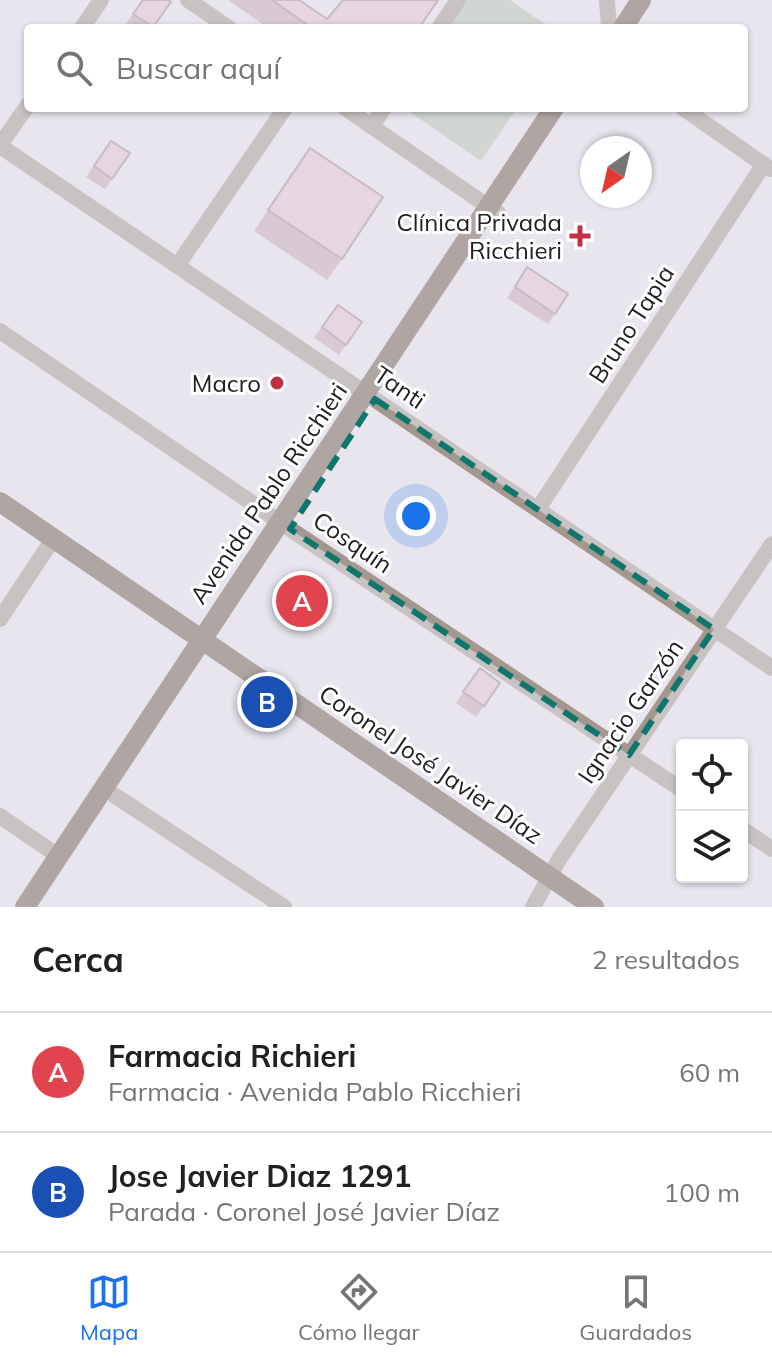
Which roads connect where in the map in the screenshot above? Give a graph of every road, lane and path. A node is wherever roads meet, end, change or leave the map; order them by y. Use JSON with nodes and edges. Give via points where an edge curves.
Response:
{"nodes":[{"id":1,"x":101,"y":0,"type":"edge"},
{"id":2,"x":188,"y":0,"type":"edge"},
{"id":3,"x":458,"y":0,"type":"edge"},
{"id":4,"x":607,"y":0,"type":"edge"},
{"id":5,"x":626,"y":0,"type":"edge"},
{"id":6,"x":641,"y":0,"type":"edge"},
{"id":7,"x":85,"y":24,"type":"edge"},
{"id":8,"x":223,"y":24,"type":"edge"},
{"id":9,"x":442,"y":24,"type":"edge"},
{"id":10,"x":611,"y":24,"type":"edge"},
{"id":11,"x":614,"y":24,"type":"edge"},
{"id":12,"x":615,"y":24,"type":"edge"},
{"id":13,"x":24,"y":111,"type":"edge"},
{"id":14,"x":282,"y":112,"type":"edge"},
{"id":15,"x":351,"y":112,"type":"edge"},
{"id":16,"x":381,"y":112,"type":"edge"},
{"id":17,"x":552,"y":112,"type":"edge"},
{"id":18,"x":566,"y":112,"type":"edge"},
{"id":19,"x":689,"y":112,"type":"edge"},
{"id":20,"x":372,"y":126,"type":"junction"},
{"id":21,"x":0,"y":146,"type":"edge"},
{"id":22,"x":768,"y":167,"type":"edge"},
{"id":23,"x":494,"y":211,"type":"junction"},
{"id":24,"x":177,"y":266,"type":"junction"},
{"id":25,"x":0,"y":331,"type":"edge"},
{"id":26,"x":371,"y":396,"type":"junction"},
{"id":27,"x":0,"y":502,"type":"edge"},
{"id":28,"x":538,"y":509,"type":"junction"},
{"id":29,"x":285,"y":526,"type":"junction"},
{"id":30,"x":53,"y":539,"type":"junction"},
{"id":31,"x":772,"y":544,"type":"edge"},
{"id":32,"x":0,"y":619,"type":"edge"},
{"id":33,"x":714,"y":629,"type":"junction"},
{"id":34,"x":207,"y":644,"type":"junction"},
{"id":35,"x":772,"y":668,"type":"edge"},
{"id":36,"x":629,"y":755,"type":"junction"},
{"id":37,"x":676,"y":786,"type":"edge"},
{"id":38,"x":114,"y":795,"type":"junction"},
{"id":39,"x":0,"y":816,"type":"edge"},
{"id":40,"x":748,"y":833,"type":"edge"},
{"id":41,"x":772,"y":849,"type":"edge"},
{"id":42,"x":58,"y":856,"type":"junction"},
{"id":43,"x":548,"y":876,"type":"junction"},
{"id":44,"x":25,"y":907,"type":"edge"},
{"id":45,"x":40,"y":907,"type":"edge"},
{"id":46,"x":284,"y":907,"type":"edge"},
{"id":47,"x":533,"y":907,"type":"edge"},
{"id":48,"x":594,"y":907,"type":"edge"}],
"edges":[{"from":1,"to":7,"type":"street"},
{"from":2,"to":8,"type":"street"},
{"from":3,"to":9,"type":"street"},
{"from":4,"to":10,"type":"street"},
{"from":5,"to":11,"type":"main road"},
{"from":6,"to":12,"type":"main road"},
{"from":13,"to":21,"type":"street"},
{"from":14,"to":24,"type":"street"},
{"from":15,"to":20,"type":"street"},
{"from":16,"to":20,"type":"street"},
{"from":17,"to":23,"type":"main road","name":"Avenida Pablo Ricchieri"},
{"from":18,"to":23,"type":"main road","name":"Avenida Pablo Ricchieri"},
{"from":19,"to":22,"type":"street"},
{"from":20,"to":23,"type":"street"},
{"from":21,"to":24,"type":"street","name":"Tanti"},
{"from":22,"to":28,"type":"street","name":"Bruno Tapia"},
{"from":23,"to":26,"type":"main road","name":"Avenida Pablo Ricchieri"},
{"from":24,"to":26,"type":"street","name":"Tanti"},
{"from":25,"to":29,"type":"street","name":"Cosquín"},
{"from":26,"to":28,"type":"street","name":"Tanti"},
{"from":26,"to":29,"type":"main road","name":"Avenida Pablo Ricchieri"},
{"from":27,"to":30,"type":"main road","name":"Coronel José Javier Díaz"},
{"from":28,"to":33,"type":"street","name":"Tanti"},
{"from":29,"to":34,"type":"main road","name":"Avenida Pablo Ricchieri"},
{"from":29,"to":36,"type":"street","name":"Cosquín"},
{"from":30,"to":32,"type":"street"},
{"from":30,"to":34,"type":"main road","name":"Coronel José Javier Díaz"},
{"from":31,"to":33,"type":"street","name":"Ignacio Garzón"},
{"from":33,"to":35,"type":"street","name":"Tanti"},
{"from":33,"to":36,"type":"street","name":"Ignacio Garzón"},
{"from":34,"to":38,"type":"main road","name":"Avenida Pablo Ricchieri"},
{"from":34,"to":42,"type":"main road","name":"Avenida Pablo Ricchieri"},
{"from":34,"to":43,"type":"main road","name":"Coronel José Javier Díaz"},
{"from":36,"to":37,"type":"street","name":"Cosquín"},
{"from":36,"to":43,"type":"street","name":"Ignacio Garzón"},
{"from":38,"to":45,"type":"main road","name":"Avenida Pablo Ricchieri"},
{"from":38,"to":46,"type":"street"},
{"from":39,"to":42,"type":"street"},
{"from":40,"to":41,"type":"street"},
{"from":42,"to":44,"type":"main road","name":"Avenida Pablo Ricchieri"},
{"from":43,"to":47,"type":"street","name":"Ignacio Garzón"},
{"from":43,"to":48,"type":"main road","name":"Coronel José Javier Díaz"}]}
